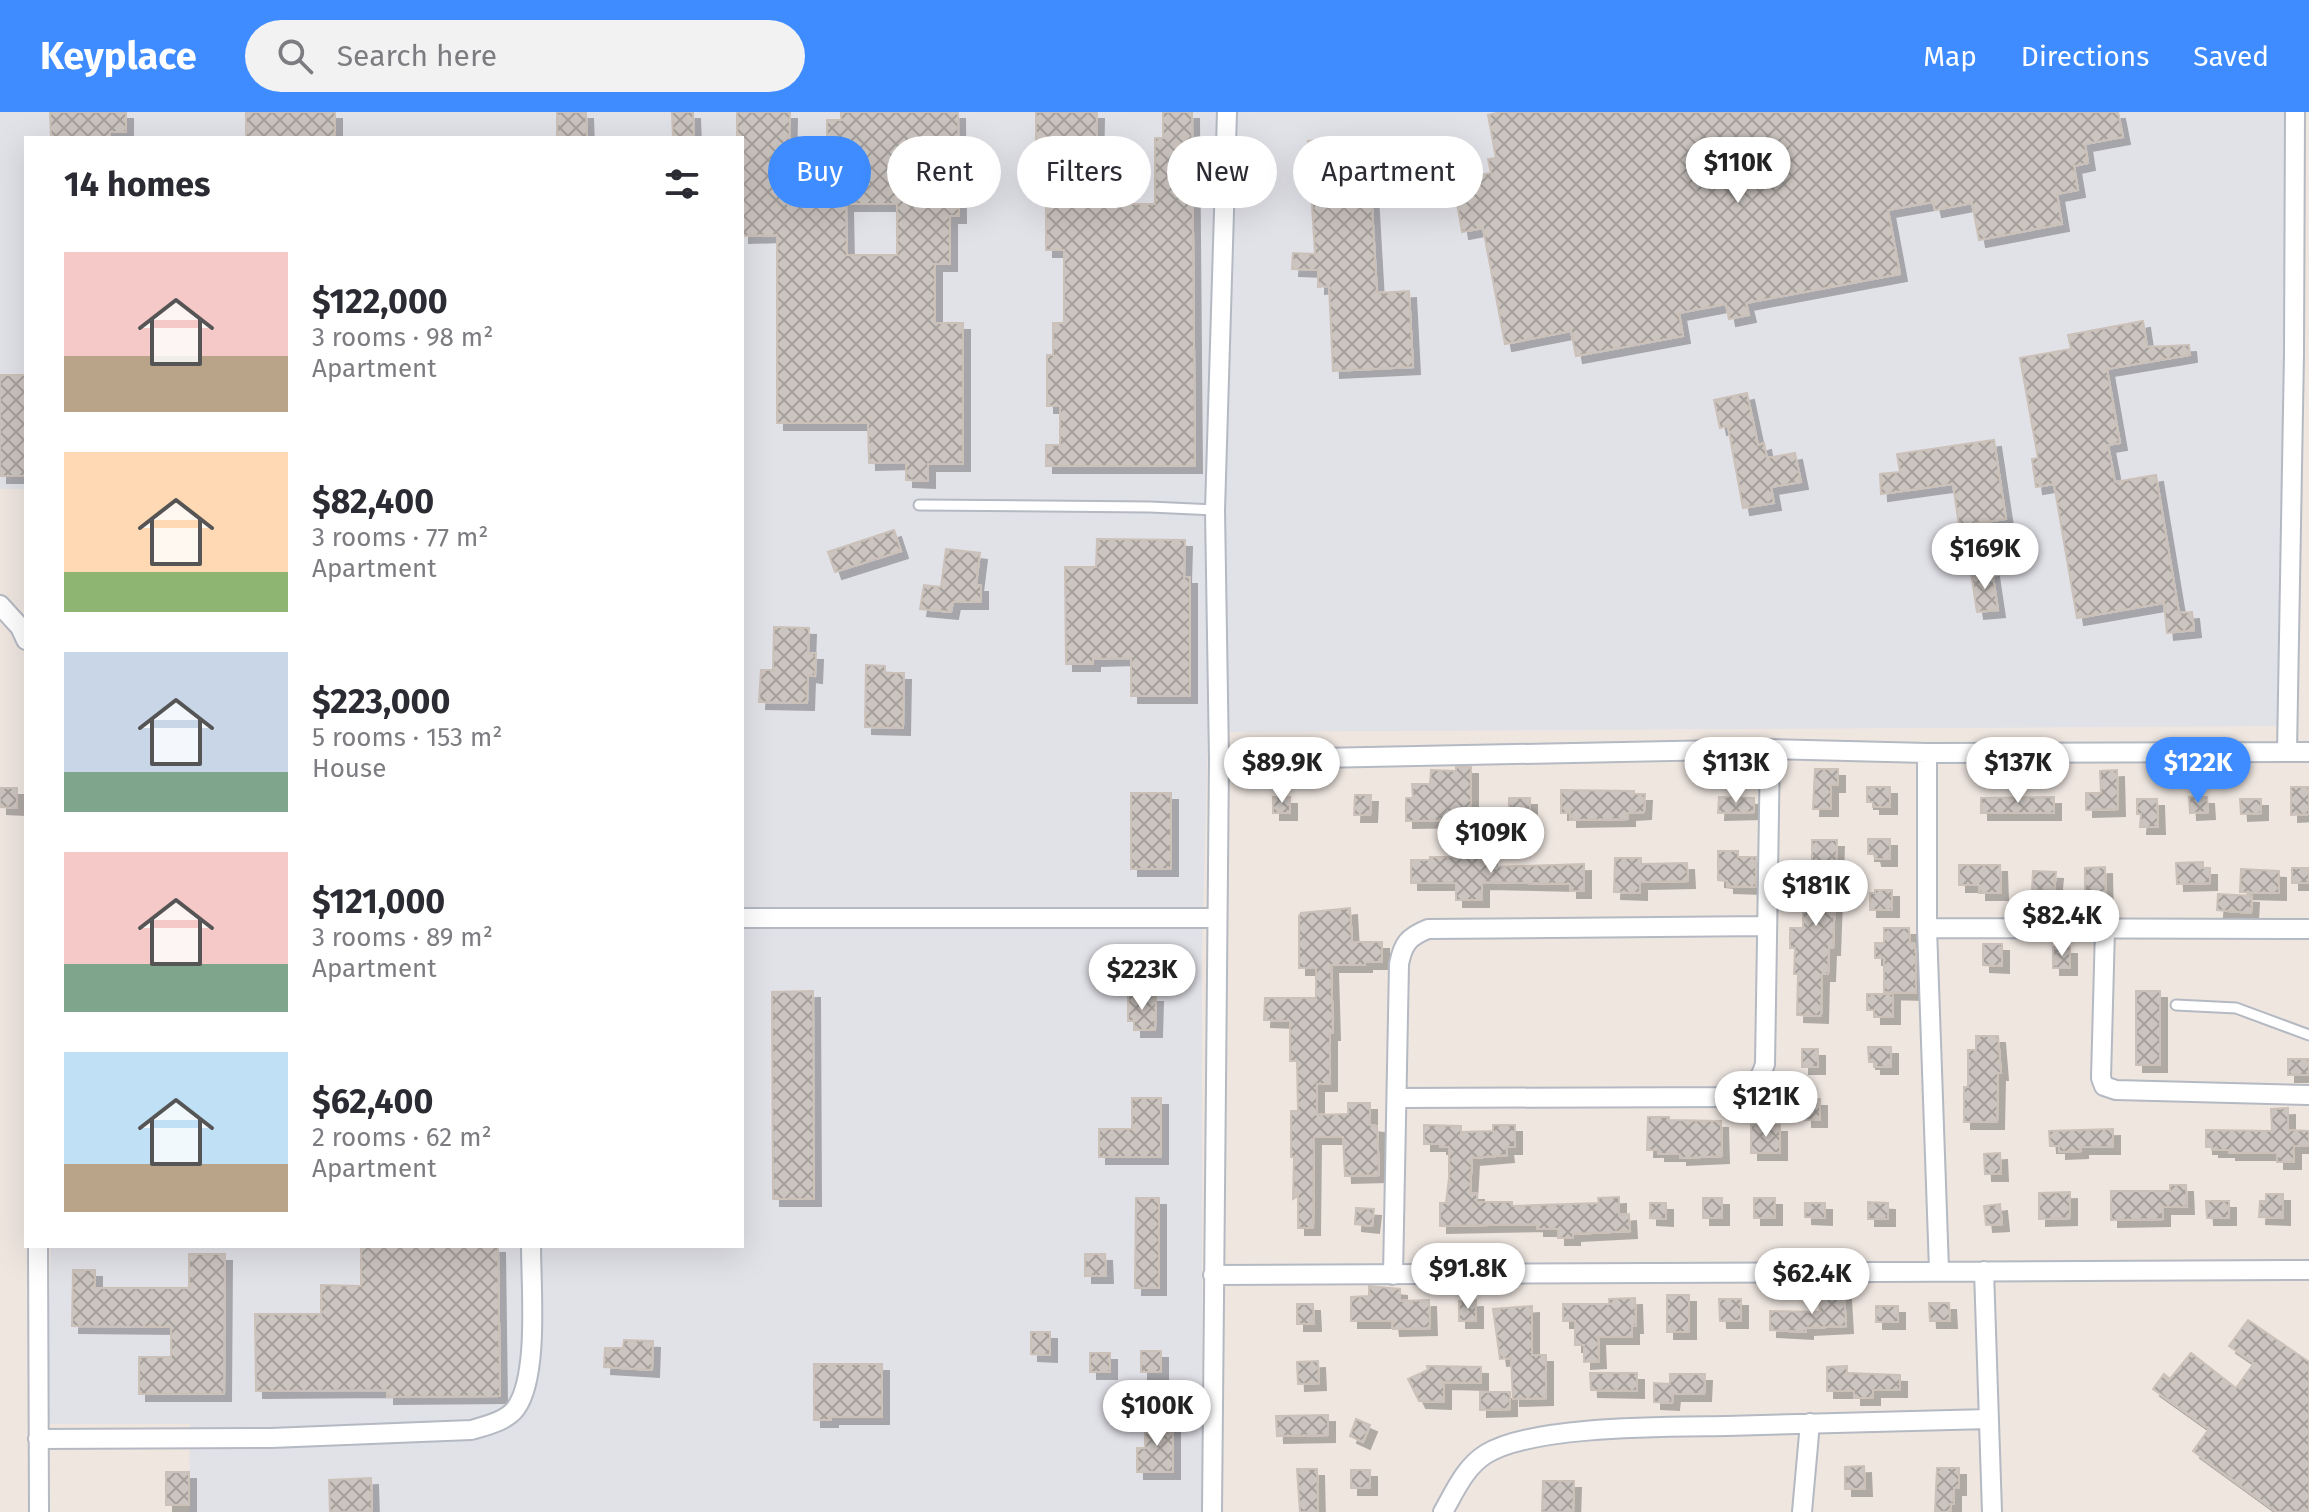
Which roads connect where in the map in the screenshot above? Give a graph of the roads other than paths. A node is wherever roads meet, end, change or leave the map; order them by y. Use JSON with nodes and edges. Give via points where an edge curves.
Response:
{"nodes":[{"id":1,"x":1227,"y":112,"type":"edge"},
{"id":2,"x":2295,"y":112,"type":"edge"},
{"id":3,"x":2302,"y":280,"type":"edge"},
{"id":4,"x":919,"y":505,"type":"dead end"},
{"id":5,"x":1215,"y":510,"type":"junction"},
{"id":6,"x":0,"y":605,"type":"edge"},
{"id":7,"x":24,"y":636,"type":"edge"},
{"id":8,"x":1770,"y":749,"type":"junction"},
{"id":9,"x":2287,"y":752,"type":"junction"},
{"id":10,"x":2309,"y":752,"type":"edge"},
{"id":11,"x":1927,"y":753,"type":"junction"},
{"id":12,"x":1219,"y":760,"type":"junction"},
{"id":13,"x":744,"y":918,"type":"edge"},
{"id":14,"x":1216,"y":918,"type":"junction"},
{"id":15,"x":1766,"y":926,"type":"junction"},
{"id":16,"x":1927,"y":928,"type":"junction"},
{"id":17,"x":2105,"y":929,"type":"junction"},
{"id":18,"x":2309,"y":929,"type":"edge"},
{"id":19,"x":2176,"y":1005,"type":"dead end"},
{"id":20,"x":2309,"y":1035,"type":"edge"},
{"id":21,"x":2309,"y":1095,"type":"edge"},
{"id":22,"x":1397,"y":1098,"type":"junction"},
{"id":23,"x":38,"y":1248,"type":"edge"},
{"id":24,"x":531,"y":1248,"type":"edge"},
{"id":25,"x":1939,"y":1270,"type":"junction"},
{"id":26,"x":2309,"y":1270,"type":"edge"},
{"id":27,"x":1984,"y":1271,"type":"junction"},
{"id":28,"x":1213,"y":1275,"type":"junction"},
{"id":29,"x":1393,"y":1275,"type":"junction"},
{"id":30,"x":1989,"y":1419,"type":"junction"},
{"id":31,"x":1810,"y":1423,"type":"junction"},
{"id":32,"x":38,"y":1439,"type":"junction"},
{"id":33,"x":39,"y":1512,"type":"edge"},
{"id":34,"x":1212,"y":1512,"type":"edge"},
{"id":35,"x":1443,"y":1512,"type":"edge"},
{"id":36,"x":1802,"y":1512,"type":"edge"},
{"id":37,"x":1992,"y":1512,"type":"edge"}],
"edges":[{"from":1,"to":5,"type":"street"},
{"from":2,"to":3,"type":"street"},
{"from":3,"to":9,"type":"street"},
{"from":4,"to":5,"type":"lane"},
{"from":5,"to":12,"type":"street"},
{"from":6,"to":7,"type":"street"},
{"from":8,"to":11,"type":"street"},
{"from":8,"to":12,"type":"street"},
{"from":8,"to":15,"type":"street"},
{"from":9,"to":10,"type":"street"},
{"from":9,"to":11,"type":"street"},
{"from":11,"to":16,"type":"street"},
{"from":12,"to":14,"type":"street"},
{"from":13,"to":14,"type":"street"},
{"from":14,"to":28,"type":"street"},
{"from":15,"to":22,"type":"street","via":[[1428,929],[1412,935],[1403,945],[1399,964]]},
{"from":15,"to":22,"type":"street","via":[[1765,1064],[1750,1090],[1737,1097]]},
{"from":16,"to":17,"type":"street"},
{"from":16,"to":25,"type":"street"},
{"from":17,"to":18,"type":"street"},
{"from":17,"to":21,"type":"street","via":[[2104,1086]]},
{"from":19,"to":20,"type":"lane","via":[[2236,1008]]},
{"from":22,"to":29,"type":"street"},
{"from":23,"to":32,"type":"street"},
{"from":24,"to":32,"type":"street","via":[[530,1363],[515,1410],[494,1422],[471,1430],[271,1438]]},
{"from":25,"to":27,"type":"street"},
{"from":25,"to":29,"type":"street"},
{"from":26,"to":27,"type":"street"},
{"from":27,"to":30,"type":"street"},
{"from":28,"to":29,"type":"street"},
{"from":28,"to":34,"type":"street"},
{"from":30,"to":31,"type":"street"},
{"from":30,"to":37,"type":"street"},
{"from":31,"to":35,"type":"street","via":[[1645,1428],[1519,1441],[1486,1454],[1465,1473]]},
{"from":31,"to":36,"type":"street"},
{"from":32,"to":33,"type":"street"}]}
